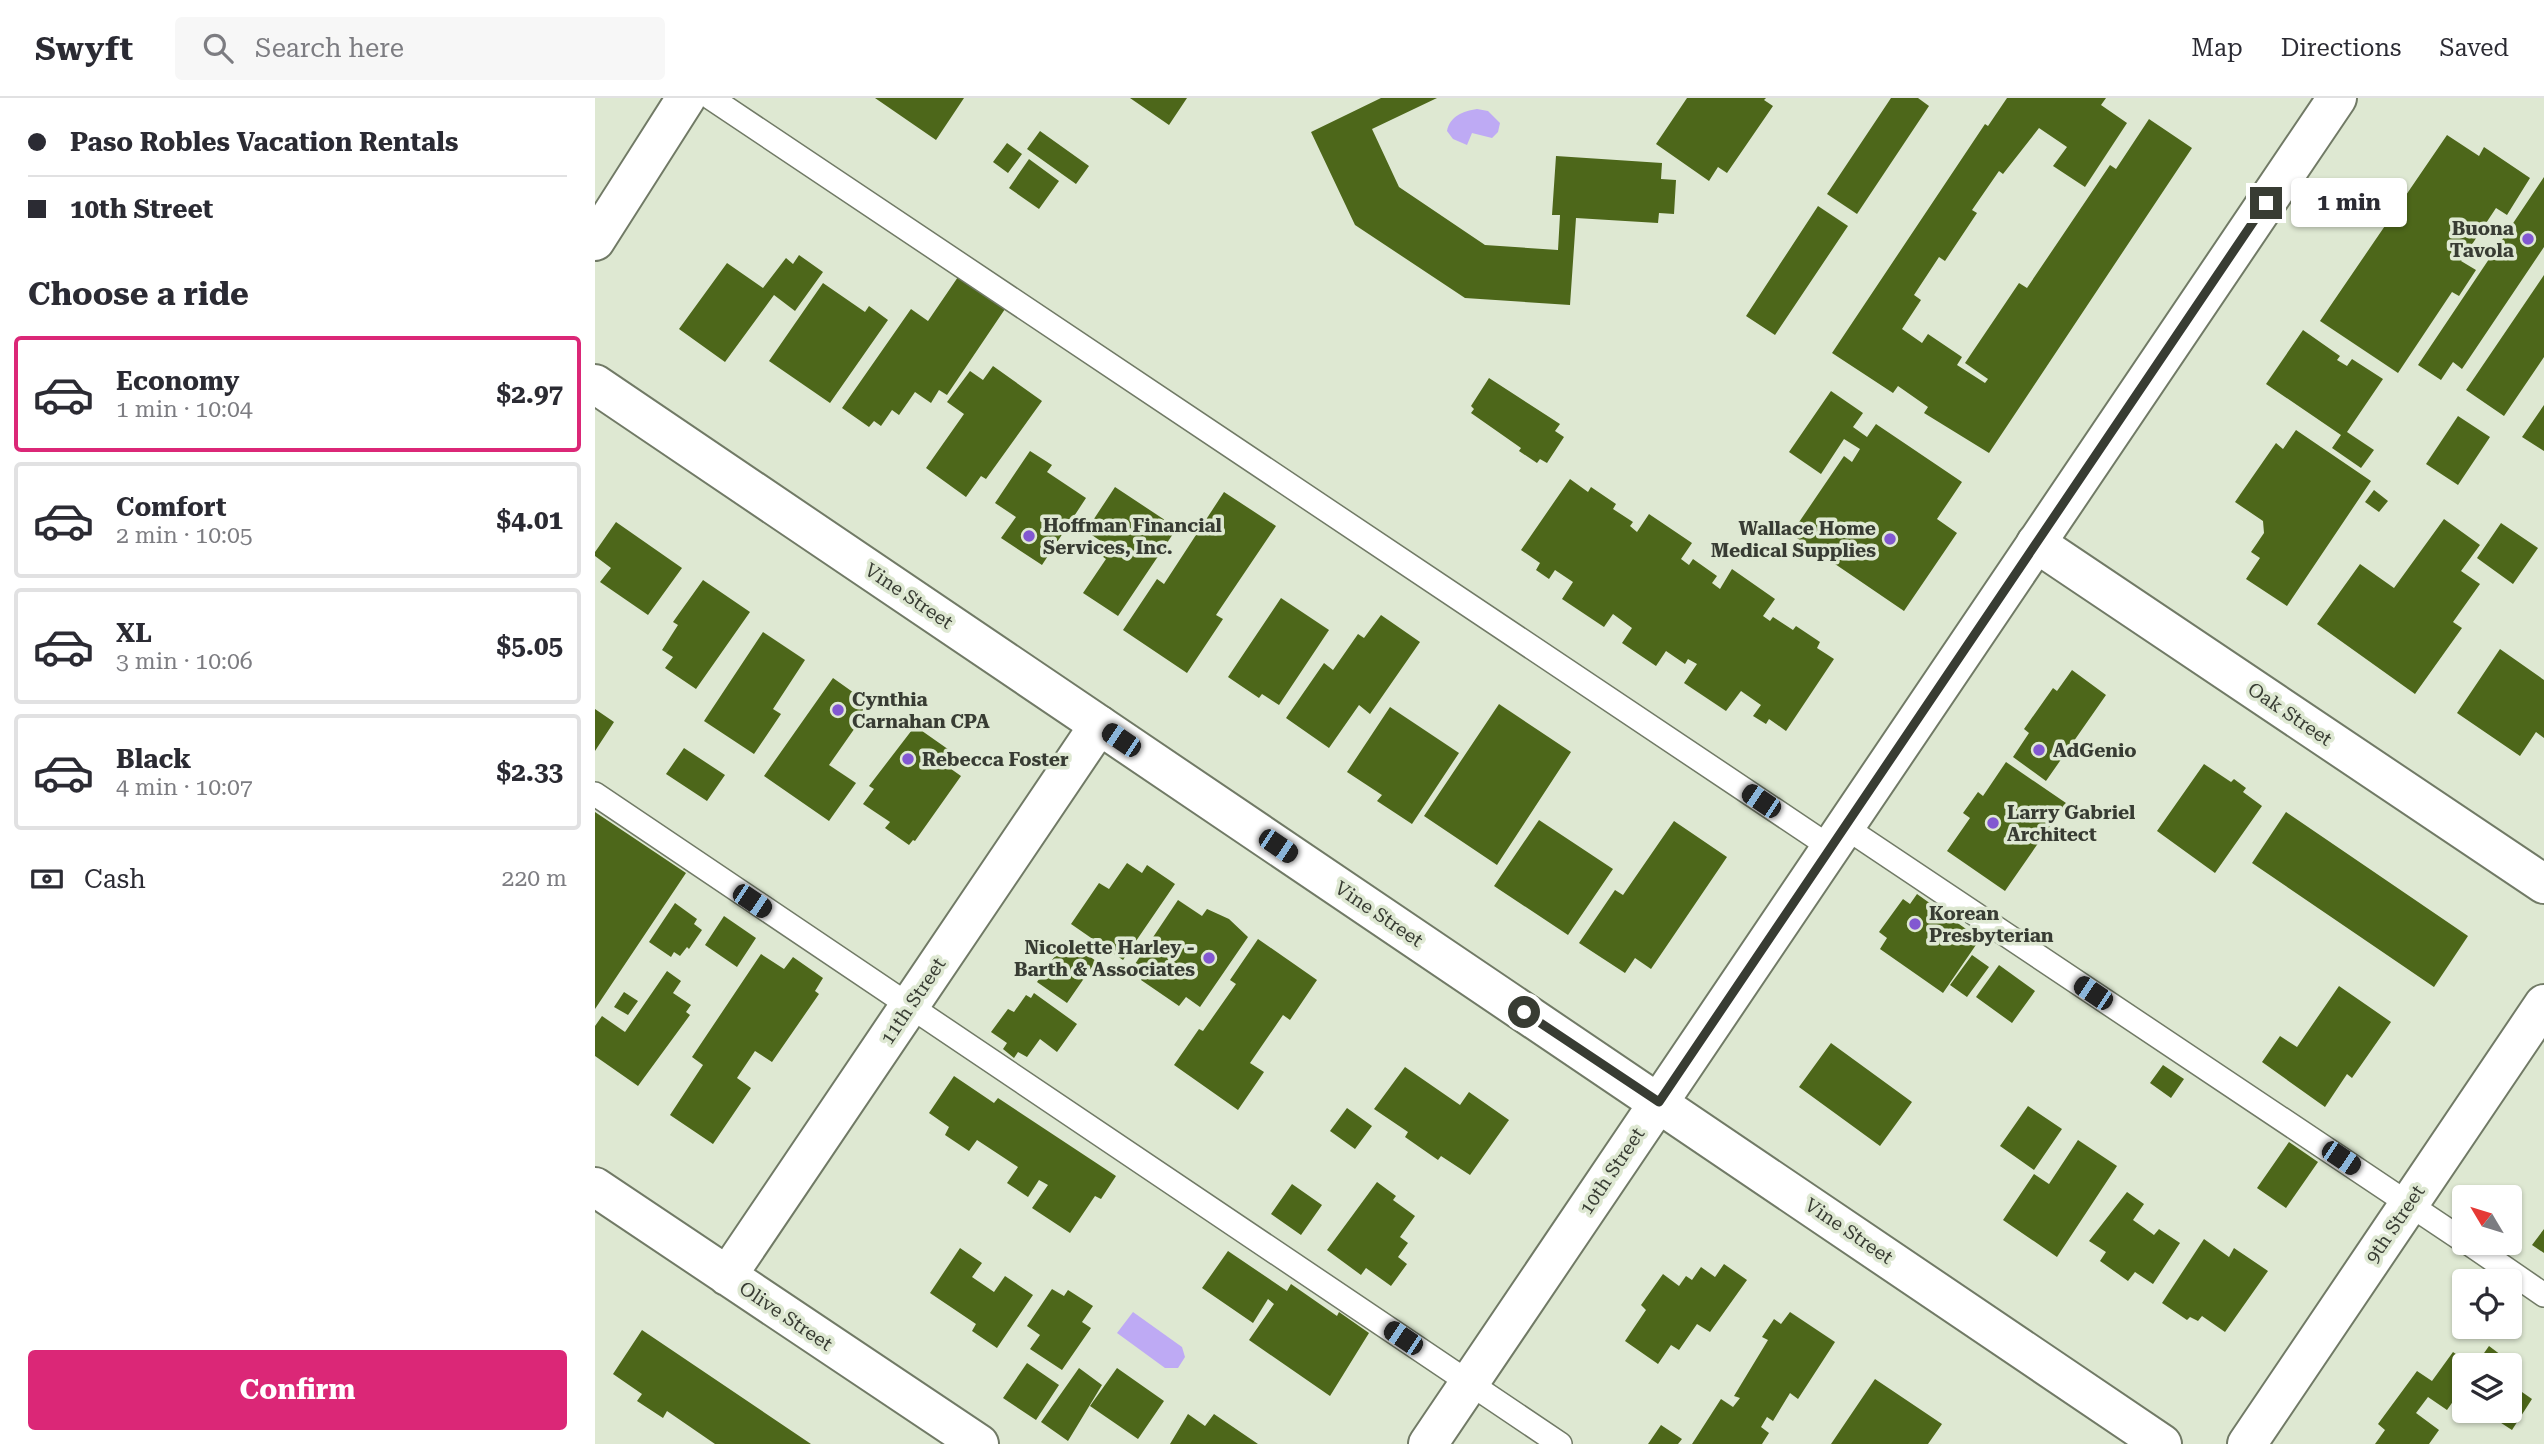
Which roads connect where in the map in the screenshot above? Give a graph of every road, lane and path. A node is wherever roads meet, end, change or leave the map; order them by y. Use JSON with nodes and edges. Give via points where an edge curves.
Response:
{"nodes":[{"id":1,"x":686,"y":98,"type":"edge"},
{"id":2,"x":711,"y":98,"type":"edge"},
{"id":3,"x":2337,"y":98,"type":"edge"},
{"id":4,"x":595,"y":240,"type":"edge"},
{"id":5,"x":595,"y":384,"type":"edge"},
{"id":6,"x":2036,"y":543,"type":"junction"},
{"id":7,"x":1099,"y":725,"type":"junction"},
{"id":8,"x":595,"y":794,"type":"edge"},
{"id":9,"x":1837,"y":837,"type":"junction"},
{"id":10,"x":2544,"y":884,"type":"edge"},
{"id":11,"x":2544,"y":1004,"type":"edge"},
{"id":12,"x":910,"y":1007,"type":"junction"},
{"id":13,"x":1659,"y":1102,"type":"junction"},
{"id":14,"x":595,"y":1187,"type":"edge"},
{"id":15,"x":2409,"y":1203,"type":"junction"},
{"id":16,"x":2452,"y":1233,"type":"edge"},
{"id":17,"x":2484,"y":1255,"type":"edge"},
{"id":18,"x":726,"y":1276,"type":"junction"},
{"id":19,"x":2544,"y":1295,"type":"edge"},
{"id":20,"x":1469,"y":1382,"type":"junction"},
{"id":21,"x":979,"y":1444,"type":"edge"},
{"id":22,"x":1427,"y":1444,"type":"edge"},
{"id":23,"x":1560,"y":1444,"type":"edge"},
{"id":24,"x":2162,"y":1444,"type":"edge"},
{"id":25,"x":2247,"y":1444,"type":"edge"}],
"edges":[{"from":1,"to":4,"type":"street"},
{"from":2,"to":9,"type":"lane"},
{"from":3,"to":6,"type":"street","name":"10th Street"},
{"from":5,"to":7,"type":"street","name":"Vine Street"},
{"from":6,"to":9,"type":"street","name":"10th Street"},
{"from":6,"to":10,"type":"street","name":"Oak Street"},
{"from":7,"to":12,"type":"street","name":"11th Street"},
{"from":7,"to":13,"type":"street","name":"Vine Street"},
{"from":8,"to":12,"type":"lane"},
{"from":9,"to":13,"type":"street","name":"10th Street"},
{"from":9,"to":15,"type":"lane"},
{"from":11,"to":15,"type":"street","name":"9th Street"},
{"from":12,"to":18,"type":"street","name":"11th Street"},
{"from":12,"to":20,"type":"lane"},
{"from":13,"to":20,"type":"street","name":"10th Street"},
{"from":13,"to":24,"type":"street","name":"Vine Street"},
{"from":14,"to":18,"type":"street","name":"Olive Street"},
{"from":15,"to":16,"type":"lane"},
{"from":15,"to":25,"type":"street","name":"9th Street"},
{"from":17,"to":19,"type":"lane"},
{"from":18,"to":21,"type":"street","name":"Olive Street"},
{"from":20,"to":22,"type":"street","name":"10th Street"},
{"from":20,"to":23,"type":"lane"}]}
